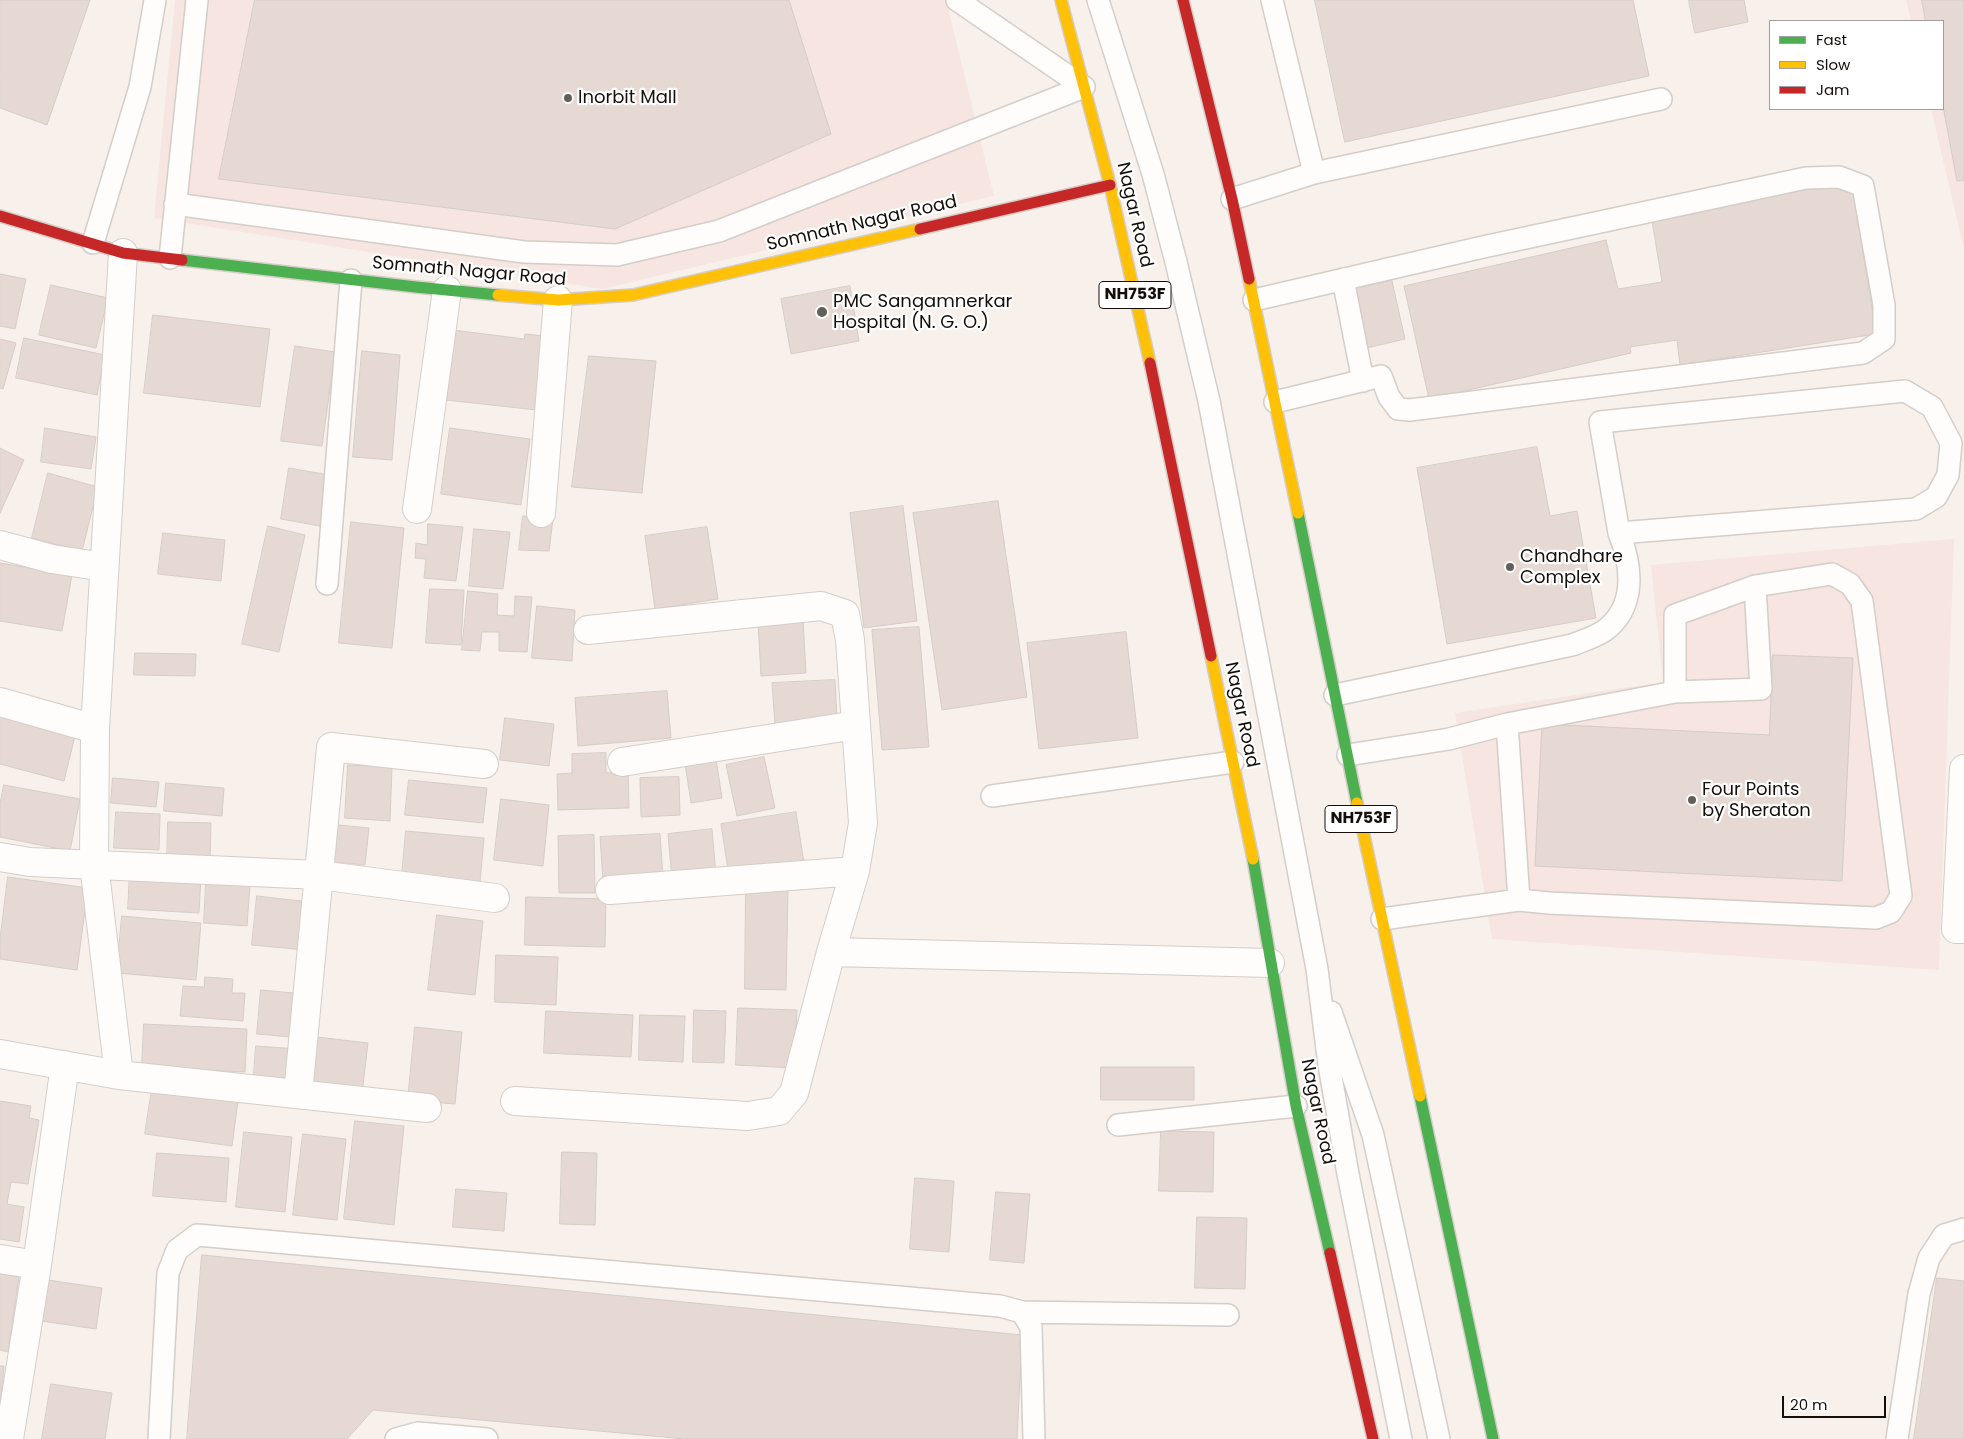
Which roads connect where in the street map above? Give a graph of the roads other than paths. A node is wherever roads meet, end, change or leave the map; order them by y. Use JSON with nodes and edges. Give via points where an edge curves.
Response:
{"nodes":[{"id":1,"x":155,"y":0,"type":"edge"},
{"id":2,"x":197,"y":0,"type":"edge"},
{"id":3,"x":957,"y":0,"type":"edge"},
{"id":4,"x":1061,"y":0,"type":"edge"},
{"id":5,"x":1098,"y":0,"type":"edge"},
{"id":6,"x":1183,"y":0,"type":"edge"},
{"id":7,"x":1272,"y":0,"type":"edge"},
{"id":8,"x":1084,"y":87,"type":"junction"},
{"id":9,"x":1662,"y":99,"type":"dead end"},
{"id":10,"x":1314,"y":173,"type":"junction"},
{"id":11,"x":1110,"y":185,"type":"junction"},
{"id":12,"x":1232,"y":199,"type":"junction"},
{"id":13,"x":175,"y":204,"type":"junction"},
{"id":14,"x":0,"y":216,"type":"edge"},
{"id":15,"x":92,"y":244,"type":"junction"},
{"id":16,"x":123,"y":253,"type":"junction"},
{"id":17,"x":170,"y":258,"type":"junction"},
{"id":18,"x":1343,"y":279,"type":"junction"},
{"id":19,"x":351,"y":280,"type":"junction"},
{"id":20,"x":447,"y":290,"type":"junction"},
{"id":21,"x":558,"y":300,"type":"junction"},
{"id":22,"x":1254,"y":300,"type":"junction"},
{"id":23,"x":1363,"y":381,"type":"junction"},
{"id":24,"x":1275,"y":402,"type":"junction"},
{"id":25,"x":417,"y":509,"type":"dead end"},
{"id":26,"x":541,"y":513,"type":"dead end"},
{"id":27,"x":1619,"y":533,"type":"junction"},
{"id":28,"x":0,"y":545,"type":"edge"},
{"id":29,"x":104,"y":567,"type":"junction"},
{"id":30,"x":327,"y":584,"type":"dead end"},
{"id":31,"x":1755,"y":586,"type":"junction"},
{"id":32,"x":588,"y":630,"type":"dead end"},
{"id":33,"x":1675,"y":692,"type":"junction"},
{"id":34,"x":1335,"y":695,"type":"junction"},
{"id":35,"x":0,"y":702,"type":"edge"},
{"id":36,"x":1506,"y":724,"type":"junction"},
{"id":37,"x":856,"y":725,"type":"junction"},
{"id":38,"x":95,"y":729,"type":"junction"},
{"id":39,"x":1348,"y":755,"type":"junction"},
{"id":40,"x":622,"y":762,"type":"dead end"},
{"id":41,"x":1233,"y":762,"type":"junction"},
{"id":42,"x":484,"y":764,"type":"dead end"},
{"id":43,"x":1964,"y":769,"type":"edge"},
{"id":44,"x":992,"y":796,"type":"dead end"},
{"id":45,"x":1962,"y":845,"type":"edge"},
{"id":46,"x":0,"y":857,"type":"edge"},
{"id":47,"x":94,"y":864,"type":"junction"},
{"id":48,"x":855,"y":871,"type":"junction"},
{"id":49,"x":319,"y":875,"type":"junction"},
{"id":50,"x":610,"y":890,"type":"dead end"},
{"id":51,"x":495,"y":898,"type":"dead end"},
{"id":52,"x":1519,"y":900,"type":"junction"},
{"id":53,"x":1382,"y":919,"type":"junction"},
{"id":54,"x":1964,"y":929,"type":"edge"},
{"id":55,"x":831,"y":952,"type":"junction"},
{"id":56,"x":1270,"y":963,"type":"junction"},
{"id":57,"x":1317,"y":969,"type":"junction"},
{"id":58,"x":0,"y":1054,"type":"edge"},
{"id":59,"x":65,"y":1065,"type":"junction"},
{"id":60,"x":119,"y":1075,"type":"junction"},
{"id":61,"x":298,"y":1094,"type":"junction"},
{"id":62,"x":515,"y":1101,"type":"dead end"},
{"id":63,"x":1296,"y":1106,"type":"junction"},
{"id":64,"x":427,"y":1108,"type":"dead end"},
{"id":65,"x":1118,"y":1125,"type":"dead end"},
{"id":66,"x":1964,"y":1229,"type":"edge"},
{"id":67,"x":0,"y":1260,"type":"edge"},
{"id":68,"x":37,"y":1265,"type":"junction"},
{"id":69,"x":1022,"y":1312,"type":"junction"},
{"id":70,"x":1228,"y":1315,"type":"dead end"},
{"id":71,"x":9,"y":1439,"type":"edge"},
{"id":72,"x":159,"y":1439,"type":"edge"},
{"id":73,"x":396,"y":1439,"type":"edge"},
{"id":74,"x":487,"y":1439,"type":"edge"},
{"id":75,"x":1034,"y":1439,"type":"edge"},
{"id":76,"x":1373,"y":1439,"type":"edge"},
{"id":77,"x":1401,"y":1439,"type":"edge"},
{"id":78,"x":1439,"y":1439,"type":"edge"},
{"id":79,"x":1493,"y":1439,"type":"edge"},
{"id":80,"x":1897,"y":1439,"type":"edge"}],
"edges":[{"from":1,"to":15,"type":"lane","via":[[140,87]]},
{"from":2,"to":13,"type":"lane"},
{"from":3,"to":8,"type":"lane"},
{"from":4,"to":8,"type":"main road","name":"Nagar Road","number":"NH753F"},
{"from":5,"to":57,"type":"lane","via":[[1153,174],[1210,401]]},
{"from":6,"to":12,"type":"main road","number":"NH753F"},
{"from":7,"to":10,"type":"lane"},
{"from":8,"to":11,"type":"main road","name":"Nagar Road","number":"NH753F"},
{"from":8,"to":13,"type":"lane","via":[[719,231],[617,255],[524,252]]},
{"from":9,"to":10,"type":"lane"},
{"from":10,"to":12,"type":"lane"},
{"from":11,"to":21,"type":"main road","name":"Somnath Nagar Road","via":[[632,295]]},
{"from":11,"to":41,"type":"main road","name":"Nagar Road","number":"NH753F","via":[[1160,405]]},
{"from":12,"to":22,"type":"main road","number":"NH753F"},
{"from":13,"to":17,"type":"lane"},
{"from":14,"to":15,"type":"main road","name":"Somnath Nagar Road"},
{"from":15,"to":16,"type":"main road","name":"Somnath Nagar Road"},
{"from":16,"to":17,"type":"main road","name":"Somnath Nagar Road"},
{"from":16,"to":29,"type":"street"},
{"from":17,"to":19,"type":"main road","name":"Somnath Nagar Road"},
{"from":18,"to":22,"type":"lane"},
{"from":18,"to":23,"type":"lane"},
{"from":18,"to":23,"type":"lane","via":[[1806,178],[1839,177],[1863,186],[1884,306],[1884,339],[1863,353],[1410,410],[1398,409],[1381,376]]},
{"from":19,"to":20,"type":"main road","name":"Somnath Nagar Road"},
{"from":19,"to":30,"type":"lane"},
{"from":20,"to":21,"type":"main road","name":"Somnath Nagar Road"},
{"from":20,"to":25,"type":"street"},
{"from":21,"to":26,"type":"street"},
{"from":22,"to":24,"type":"main road","number":"NH753F"},
{"from":23,"to":24,"type":"lane"},
{"from":24,"to":34,"type":"main road","number":"NH753F"},
{"from":27,"to":27,"type":"lane","via":[[1916,509],[1936,497],[1948,475],[1951,443],[1932,407],[1905,391],[1600,422]]},
{"from":27,"to":34,"type":"lane","via":[[1627,554],[1629,590],[1619,617],[1603,631],[1572,645]]},
{"from":28,"to":29,"type":"street","via":[[52,559]]},
{"from":29,"to":38,"type":"street"},
{"from":31,"to":33,"type":"lane","via":[[1675,615]]},
{"from":31,"to":33,"type":"lane","via":[[1761,689]]},
{"from":31,"to":52,"type":"lane","via":[[1832,574],[1850,584],[1862,601],[1901,896],[1891,912],[1876,918]]},
{"from":32,"to":37,"type":"street","via":[[821,606],[844,614],[850,640]]},
{"from":33,"to":36,"type":"lane"},
{"from":34,"to":39,"type":"main road","number":"NH753F"},
{"from":35,"to":38,"type":"street"},
{"from":36,"to":39,"type":"lane","via":[[1449,739]]},
{"from":36,"to":52,"type":"lane"},
{"from":37,"to":40,"type":"street"},
{"from":37,"to":48,"type":"street","via":[[863,823]]},
{"from":38,"to":47,"type":"street"},
{"from":39,"to":53,"type":"main road","number":"NH753F"},
{"from":41,"to":44,"type":"lane"},
{"from":41,"to":56,"type":"main road","name":"Nagar Road","number":"NH753F"},
{"from":42,"to":49,"type":"street","via":[[331,747]]},
{"from":43,"to":45,"type":"street"},
{"from":45,"to":54,"type":"street","via":[[1956,929]]},
{"from":46,"to":47,"type":"street","via":[[30,862]]},
{"from":47,"to":49,"type":"street"},
{"from":47,"to":60,"type":"street"},
{"from":48,"to":50,"type":"street"},
{"from":48,"to":55,"type":"street"},
{"from":49,"to":51,"type":"street"},
{"from":49,"to":61,"type":"street"},
{"from":52,"to":53,"type":"lane"},
{"from":53,"to":79,"type":"main road","number":"NH753F"},
{"from":55,"to":56,"type":"street"},
{"from":55,"to":62,"type":"street","via":[[794,1094],[779,1111],[748,1116]]},
{"from":56,"to":63,"type":"main road","name":"Nagar Road","number":"NH753F"},
{"from":57,"to":77,"type":"lane","via":[[1328,1065]]},
{"from":57,"to":78,"type":"lane","via":[[1373,1135]]},
{"from":58,"to":59,"type":"street"},
{"from":59,"to":60,"type":"street"},
{"from":59,"to":68,"type":"street"},
{"from":60,"to":61,"type":"street"},
{"from":61,"to":64,"type":"street"},
{"from":63,"to":65,"type":"lane"},
{"from":63,"to":76,"type":"main road","name":"Nagar Road","number":"NH753F"},
{"from":66,"to":80,"type":"lane","via":[[1944,1235],[1928,1258],[1919,1294]]},
{"from":67,"to":68,"type":"street"},
{"from":68,"to":71,"type":"street"},
{"from":69,"to":70,"type":"lane"},
{"from":69,"to":72,"type":"lane","via":[[966,1302],[197,1235],[177,1250],[168,1273]]},
{"from":69,"to":75,"type":"lane","via":[[1031,1327]]},
{"from":73,"to":74,"type":"lane","via":[[418,1433]]}]}
